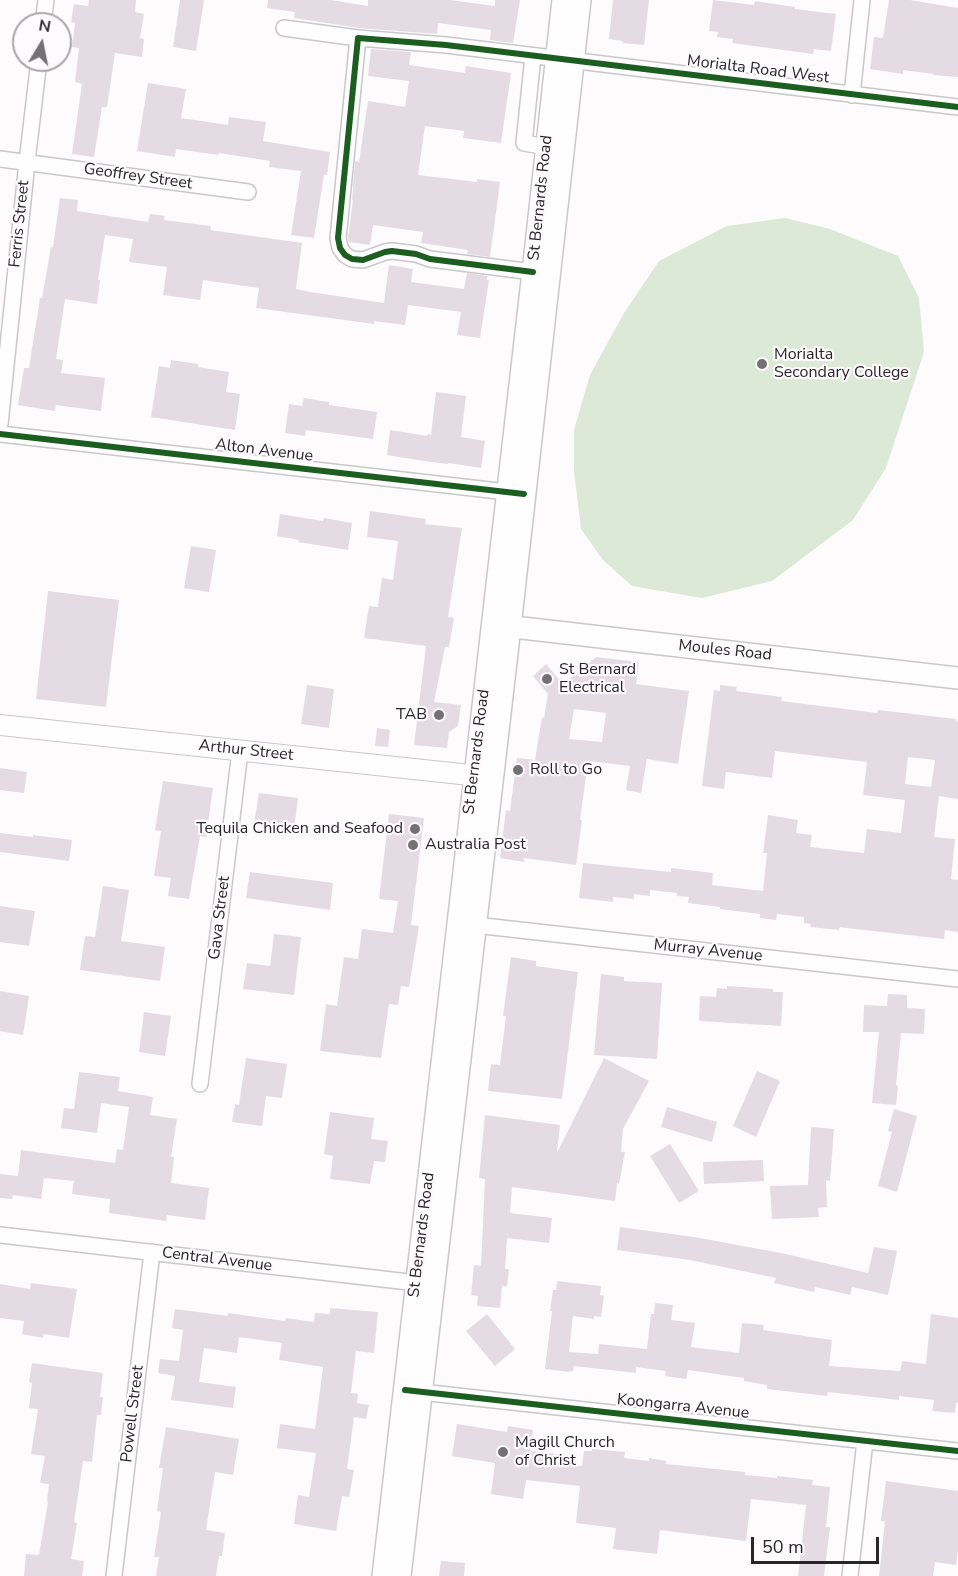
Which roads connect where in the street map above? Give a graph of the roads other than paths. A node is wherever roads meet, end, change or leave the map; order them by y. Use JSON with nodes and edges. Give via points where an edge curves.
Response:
{"nodes":[{"id":1,"x":562,"y":0,"type":"edge"},
{"id":2,"x":580,"y":0,"type":"edge"},
{"id":3,"x":862,"y":0,"type":"edge"},
{"id":4,"x":284,"y":28,"type":"dead end"},
{"id":5,"x":358,"y":38,"type":"junction"},
{"id":6,"x":533,"y":56,"type":"junction"},
{"id":7,"x":564,"y":60,"type":"junction"},
{"id":8,"x":38,"y":72,"type":"edge"},
{"id":9,"x":852,"y":95,"type":"junction"},
{"id":10,"x":958,"y":107,"type":"edge"},
{"id":11,"x":547,"y":147,"type":"junction"},
{"id":12,"x":0,"y":159,"type":"edge"},
{"id":13,"x":27,"y":162,"type":"junction"},
{"id":14,"x":248,"y":192,"type":"dead end"},
{"id":15,"x":533,"y":272,"type":"junction"},
{"id":16,"x":0,"y":424,"type":"edge"},
{"id":17,"x":0,"y":434,"type":"edge"},
{"id":18,"x":516,"y":494,"type":"junction"},
{"id":19,"x":501,"y":626,"type":"junction"},
{"id":20,"x":958,"y":678,"type":"edge"},
{"id":21,"x":0,"y":725,"type":"edge"},
{"id":22,"x":240,"y":751,"type":"junction"},
{"id":23,"x":483,"y":777,"type":"junction"},
{"id":24,"x":467,"y":924,"type":"junction"},
{"id":25,"x":958,"y":979,"type":"edge"},
{"id":26,"x":200,"y":1084,"type":"dead end"},
{"id":27,"x":0,"y":1235,"type":"edge"},
{"id":28,"x":152,"y":1252,"type":"junction"},
{"id":29,"x":426,"y":1284,"type":"junction"},
{"id":30,"x":413,"y":1391,"type":"junction"},
{"id":31,"x":865,"y":1441,"type":"junction"},
{"id":32,"x":958,"y":1451,"type":"edge"},
{"id":33,"x":114,"y":1576,"type":"edge"},
{"id":34,"x":383,"y":1576,"type":"edge"},
{"id":35,"x":400,"y":1576,"type":"edge"},
{"id":36,"x":850,"y":1576,"type":"edge"}],
"edges":[{"from":1,"to":7,"type":"main road","name":"St Bernards Road"},
{"from":2,"to":7,"type":"main road","name":"St Bernards Road"},
{"from":3,"to":9,"type":"street"},
{"from":4,"to":5,"type":"street","name":"Morialta Road West"},
{"from":5,"to":6,"type":"street","name":"Morialta Road West"},
{"from":5,"to":15,"type":"street","via":[[338,238],[345,255],[363,260],[392,251]]},
{"from":6,"to":7,"type":"street","name":"Morialta Road West"},
{"from":6,"to":11,"type":"street","via":[[524,144]]},
{"from":7,"to":9,"type":"street","name":"Morialta Road West"},
{"from":7,"to":11,"type":"main road","name":"St Bernards Road"},
{"from":7,"to":18,"type":"main road","name":"St Bernards Road"},
{"from":8,"to":13,"type":"street","name":"Ferris Street"},
{"from":9,"to":10,"type":"street","name":"Morialta Road West"},
{"from":11,"to":15,"type":"main road","name":"St Bernards Road"},
{"from":12,"to":13,"type":"street","name":"Geoffrey Street"},
{"from":13,"to":14,"type":"street","name":"Geoffrey Street"},
{"from":13,"to":16,"type":"street","name":"Ferris Street"},
{"from":15,"to":18,"type":"main road","name":"St Bernards Road"},
{"from":17,"to":18,"type":"street","name":"Alton Avenue"},
{"from":18,"to":19,"type":"main road","name":"St Bernards Road"},
{"from":19,"to":20,"type":"main road","name":"Moules Road"},
{"from":19,"to":23,"type":"main road","name":"St Bernards Road"},
{"from":21,"to":22,"type":"street","name":"Arthur Street"},
{"from":22,"to":23,"type":"street","name":"Arthur Street"},
{"from":22,"to":26,"type":"street","name":"Gava Street"},
{"from":23,"to":24,"type":"main road","name":"St Bernards Road"},
{"from":24,"to":25,"type":"street","name":"Murray Avenue"},
{"from":24,"to":29,"type":"main road","name":"St Bernards Road"},
{"from":27,"to":28,"type":"street","name":"Central Avenue"},
{"from":28,"to":29,"type":"street","name":"Central Avenue"},
{"from":28,"to":33,"type":"street","name":"Powell Street"},
{"from":29,"to":30,"type":"main road","name":"St Bernards Road"},
{"from":30,"to":31,"type":"street","name":"Koongarra Avenue"},
{"from":30,"to":34,"type":"main road","name":"St Bernards Road"},
{"from":30,"to":35,"type":"main road","name":"St Bernards Road"},
{"from":31,"to":32,"type":"street","name":"Koongarra Avenue"},
{"from":31,"to":36,"type":"street"}]}
